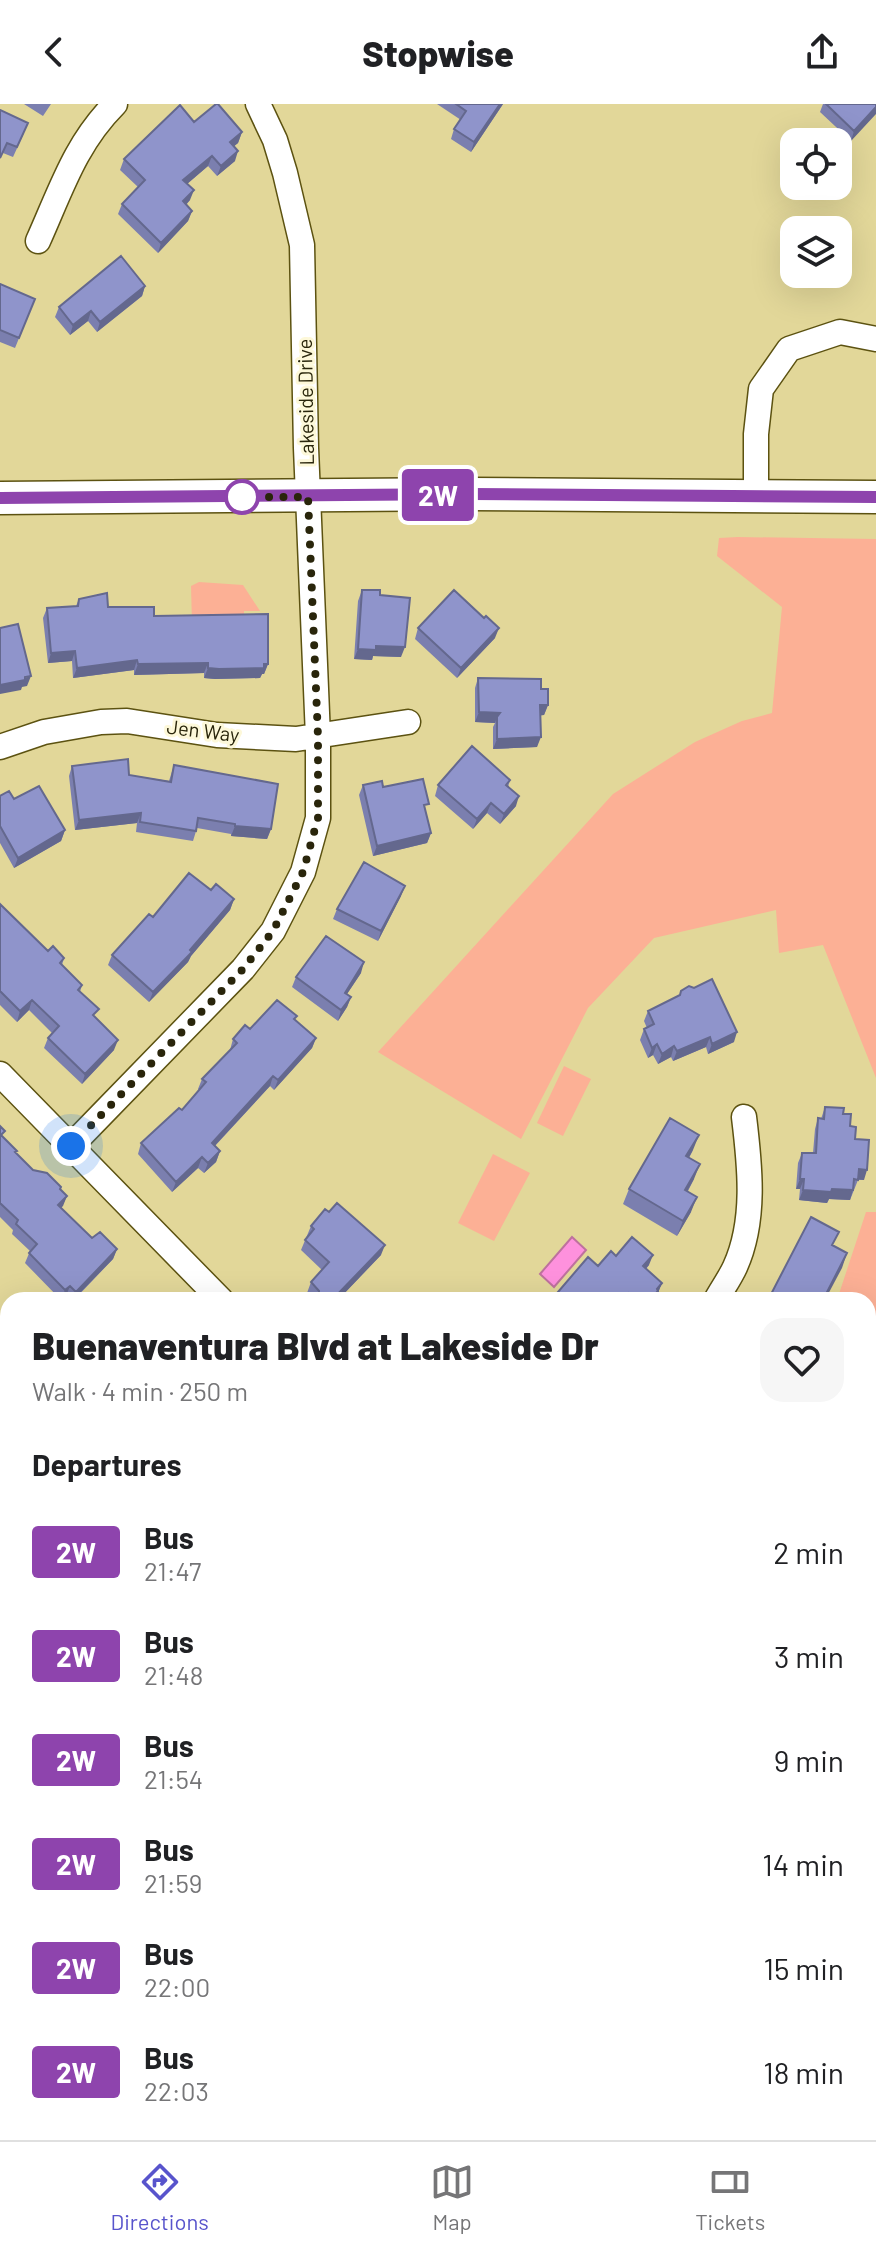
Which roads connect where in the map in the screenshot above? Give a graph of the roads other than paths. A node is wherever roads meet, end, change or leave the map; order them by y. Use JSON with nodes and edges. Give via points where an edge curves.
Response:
{"nodes":[{"id":1,"x":115,"y":104,"type":"edge"},
{"id":2,"x":258,"y":104,"type":"edge"},
{"id":3,"x":38,"y":241,"type":"dead end"},
{"id":4,"x":876,"y":339,"type":"edge"},
{"id":5,"x":756,"y":495,"type":"junction"},
{"id":6,"x":308,"y":497,"type":"junction"},
{"id":7,"x":876,"y":497,"type":"edge"},
{"id":8,"x":0,"y":498,"type":"edge"},
{"id":9,"x":408,"y":722,"type":"dead end"},
{"id":10,"x":318,"y":737,"type":"junction"},
{"id":11,"x":0,"y":747,"type":"edge"},
{"id":12,"x":0,"y":1074,"type":"edge"},
{"id":13,"x":744,"y":1117,"type":"dead end"},
{"id":14,"x":71,"y":1146,"type":"junction"},
{"id":15,"x":213,"y":1292,"type":"edge"},
{"id":16,"x":721,"y":1292,"type":"edge"}],
"edges":[{"from":1,"to":3,"type":"street","via":[[76,153]]},
{"from":2,"to":6,"type":"street","name":"Lakeside Drive","via":[[275,140],[302,245]]},
{"from":4,"to":5,"type":"street","via":[[840,332],[789,349],[761,389]]},
{"from":5,"to":6,"type":"main road"},
{"from":5,"to":7,"type":"main road"},
{"from":6,"to":8,"type":"main road"},
{"from":6,"to":10,"type":"street","name":"Lakeside Drive"},
{"from":9,"to":10,"type":"street","name":"Jen Way"},
{"from":10,"to":11,"type":"street","name":"Jen Way","via":[[217,735],[127,721],[74,725]]},
{"from":10,"to":14,"type":"street","name":"Lakeside Drive","via":[[318,818],[294,892],[273,931],[243,969]]},
{"from":12,"to":14,"type":"street"},
{"from":13,"to":16,"type":"street","via":[[747,1223],[735,1267]]},
{"from":14,"to":15,"type":"street"}]}
